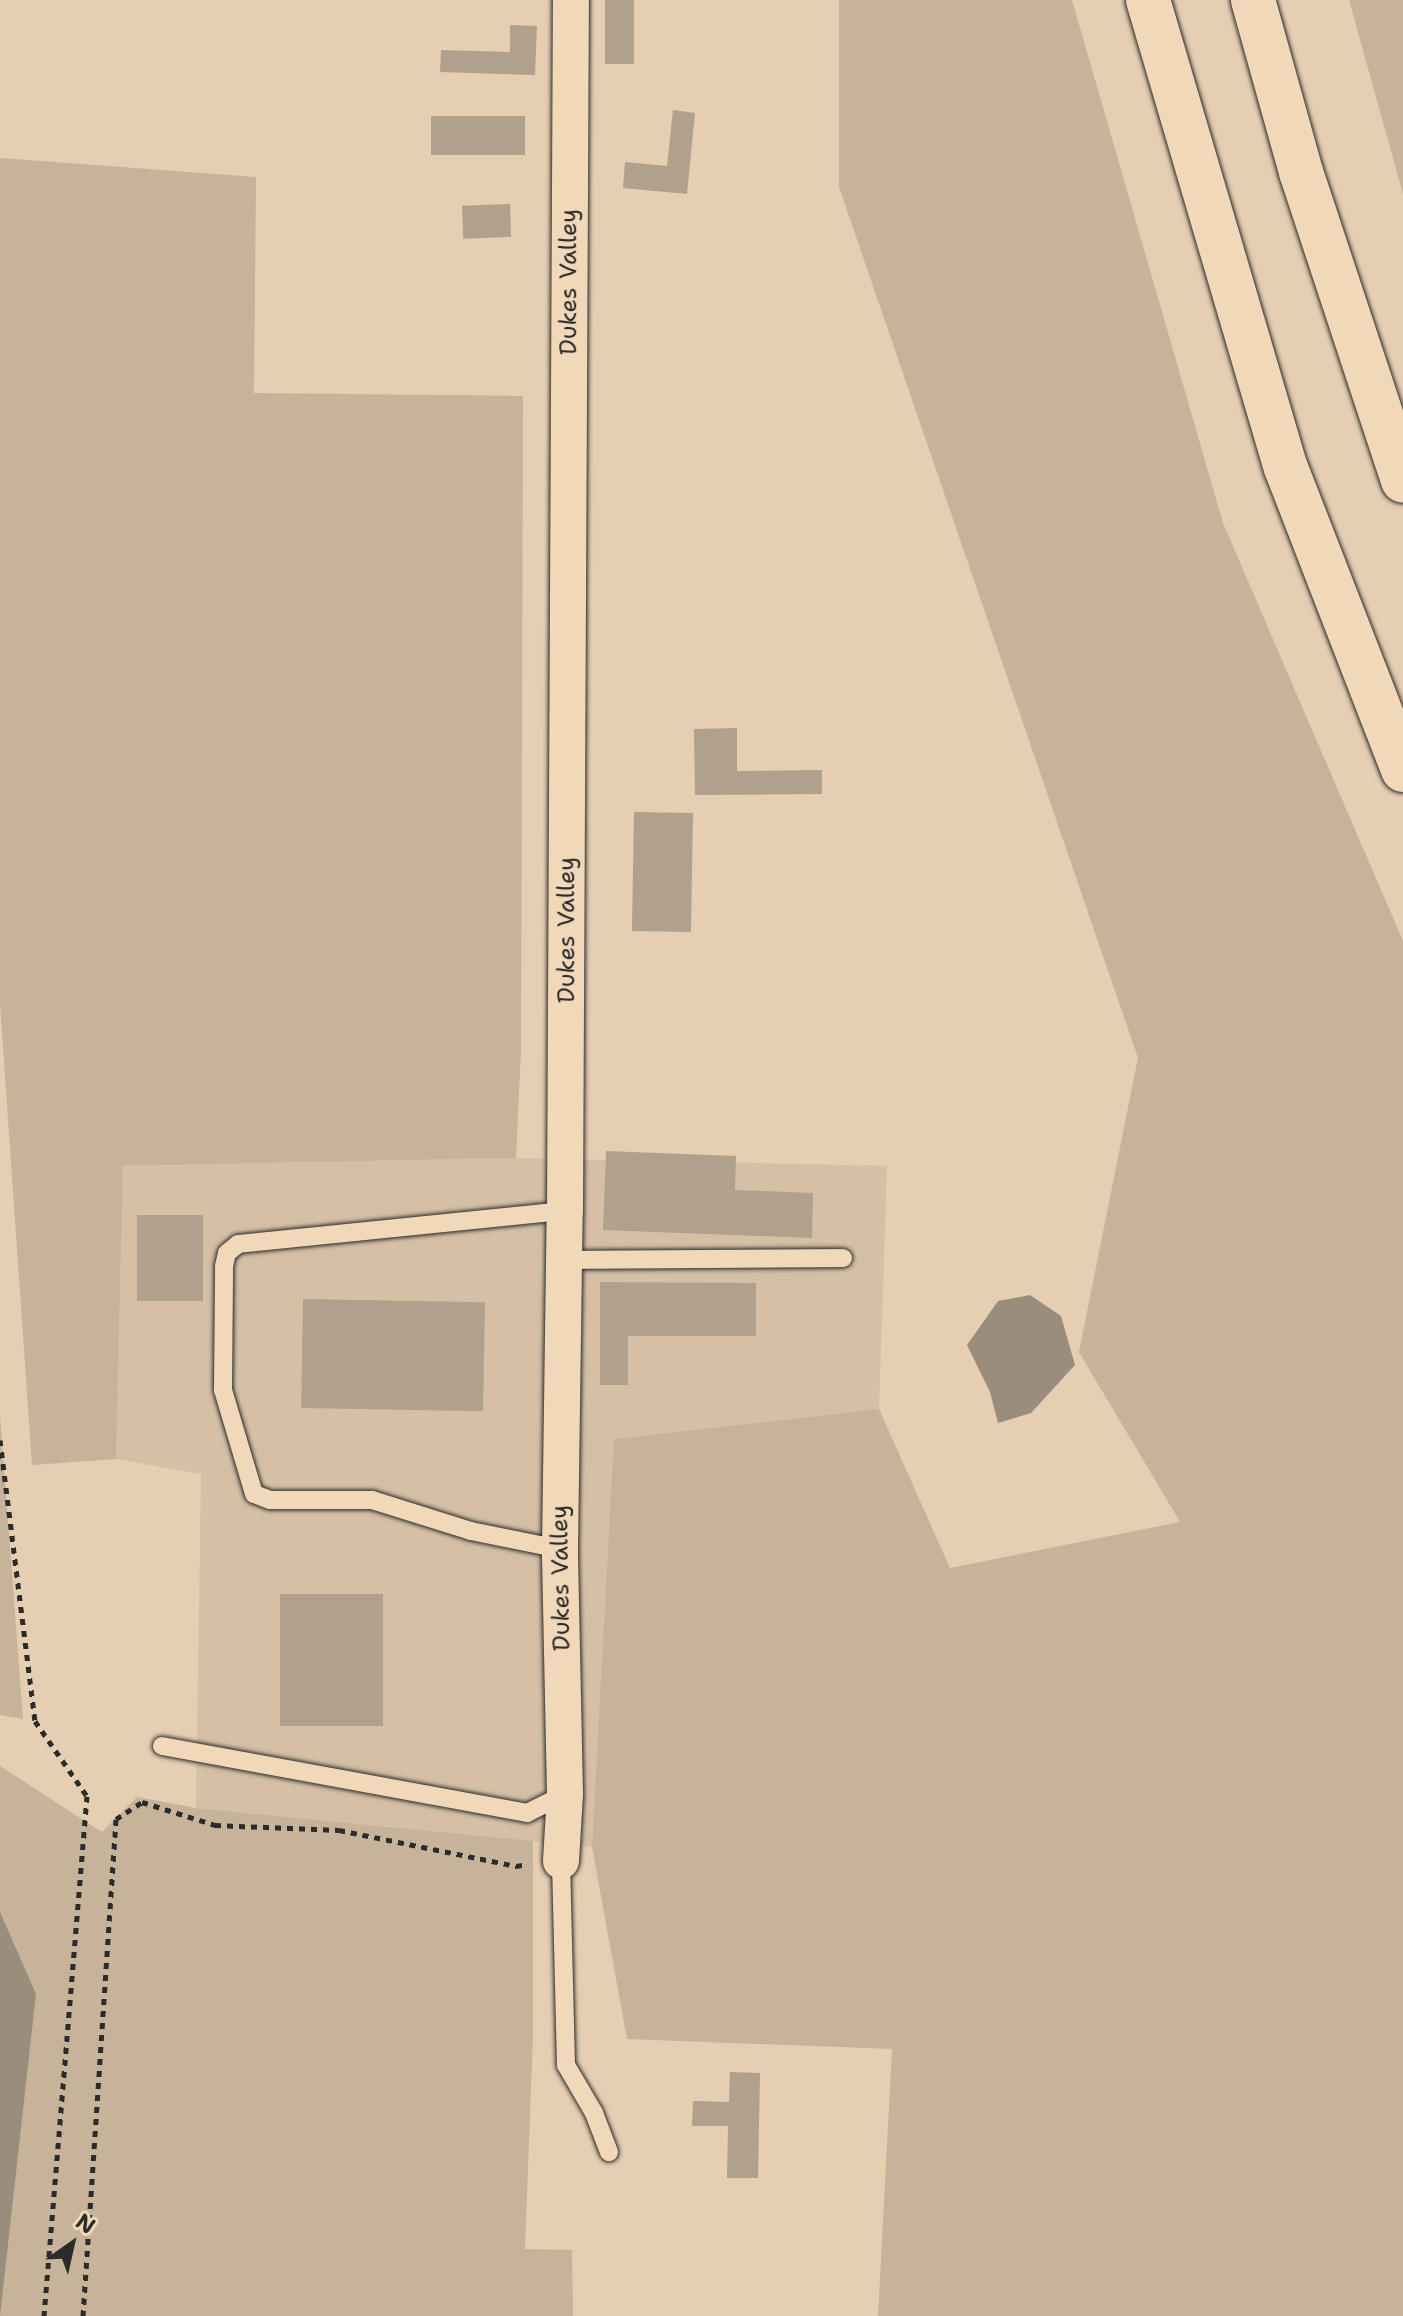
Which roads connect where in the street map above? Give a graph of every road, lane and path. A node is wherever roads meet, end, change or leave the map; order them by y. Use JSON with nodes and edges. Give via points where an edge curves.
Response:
{"nodes":[{"id":1,"x":571,"y":0,"type":"edge"},
{"id":2,"x":1148,"y":0,"type":"edge"},
{"id":3,"x":1253,"y":0,"type":"edge"},
{"id":4,"x":1403,"y":481,"type":"edge"},
{"id":5,"x":1403,"y":770,"type":"edge"},
{"id":6,"x":565,"y":1211,"type":"junction"},
{"id":7,"x":843,"y":1258,"type":"dead end"},
{"id":8,"x":565,"y":1260,"type":"junction"},
{"id":9,"x":0,"y":1440,"type":"edge"},
{"id":10,"x":560,"y":1549,"type":"junction"},
{"id":11,"x":162,"y":1746,"type":"dead end"},
{"id":12,"x":565,"y":1794,"type":"junction"},
{"id":13,"x":561,"y":1861,"type":"junction"},
{"id":14,"x":609,"y":2152,"type":"dead end"},
{"id":15,"x":44,"y":2316,"type":"edge"},
{"id":16,"x":83,"y":2316,"type":"edge"}],
"edges":[{"from":1,"to":6,"type":"street","name":"Dukes Valley"},
{"from":2,"to":5,"type":"highway","via":[[1286,468]]},
{"from":3,"to":4,"type":"highway","via":[[1301,172]]},
{"from":6,"to":8,"type":"street","name":"Dukes Valley"},
{"from":6,"to":10,"type":"lane","via":[[238,1244],[227,1253],[224,1266],[223,1390],[254,1494],[270,1500],[372,1500],[471,1531]]},
{"from":7,"to":8,"type":"lane"},
{"from":8,"to":10,"type":"street","name":"Dukes Valley"},
{"from":9,"to":15,"type":"path","via":[[35,1721],[87,1796]]},
{"from":10,"to":12,"type":"street","name":"Dukes Valley"},
{"from":11,"to":12,"type":"lane","via":[[527,1813]]},
{"from":12,"to":13,"type":"street","name":"Dukes Valley"},
{"from":13,"to":14,"type":"lane","via":[[566,2065]]},
{"from":13,"to":16,"type":"path","via":[[516,1866],[339,1830],[215,1825],[142,1802],[116,1819]]}]}
